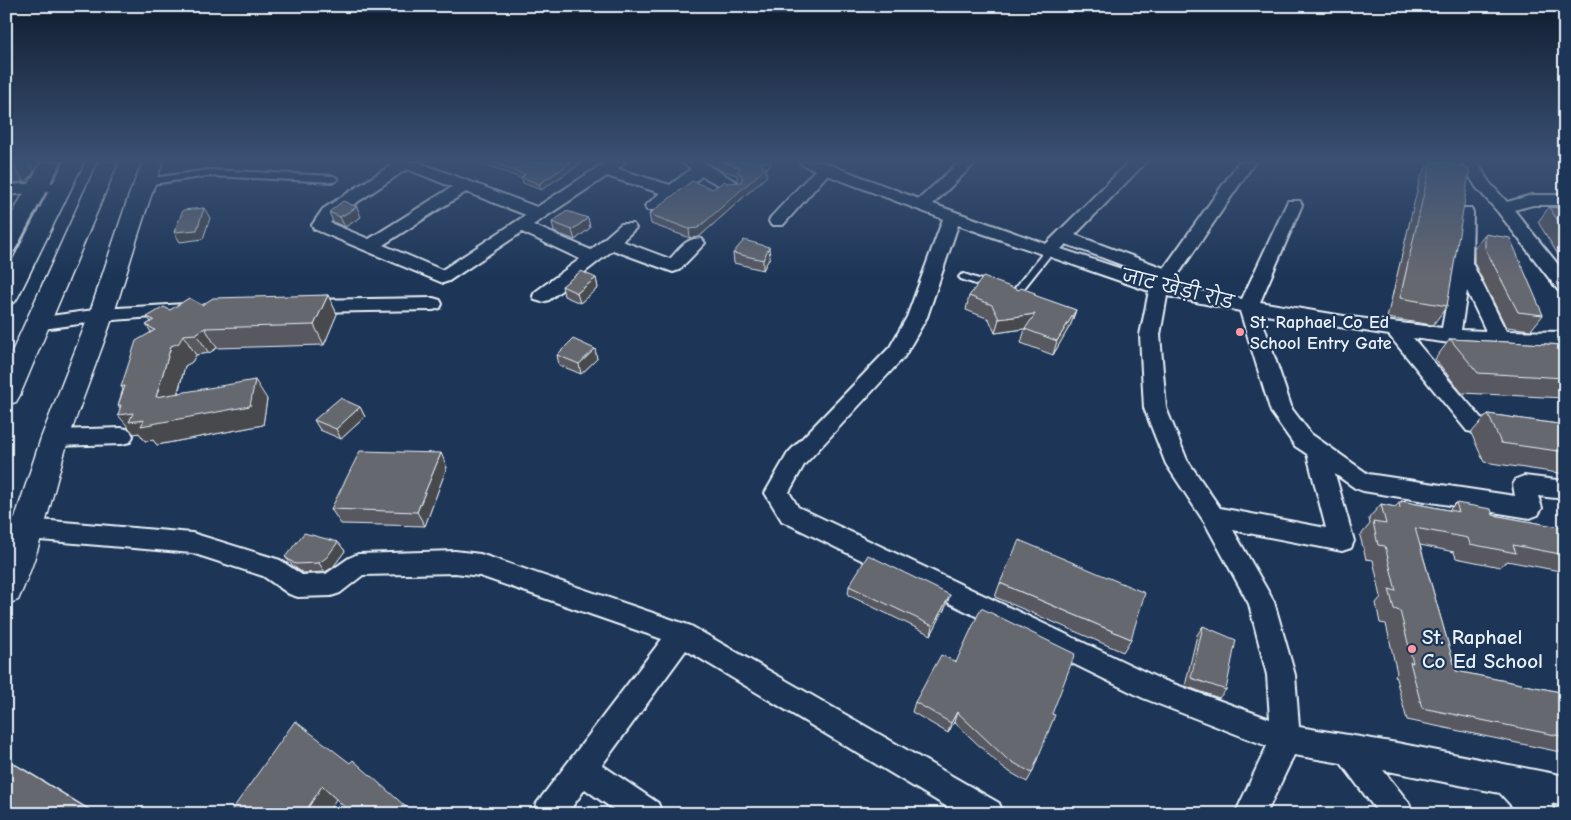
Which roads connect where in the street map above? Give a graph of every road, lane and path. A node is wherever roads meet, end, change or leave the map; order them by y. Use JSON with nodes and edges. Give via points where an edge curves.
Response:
{"nodes":[{"id":1,"x":28,"y":200,"type":"edge"},
{"id":2,"x":55,"y":200,"type":"edge"},
{"id":3,"x":91,"y":200,"type":"edge"},
{"id":4,"x":140,"y":200,"type":"edge"},
{"id":5,"x":349,"y":200,"type":"edge"},
{"id":6,"x":442,"y":200,"type":"edge"},
{"id":7,"x":504,"y":200,"type":"edge"},
{"id":8,"x":560,"y":200,"type":"edge"},
{"id":9,"x":660,"y":200,"type":"edge"},
{"id":10,"x":795,"y":200,"type":"edge"},
{"id":11,"x":906,"y":200,"type":"edge"},
{"id":12,"x":927,"y":200,"type":"edge"},
{"id":13,"x":1100,"y":200,"type":"edge"},
{"id":14,"x":1220,"y":200,"type":"edge"},
{"id":15,"x":1497,"y":200,"type":"edge"},
{"id":16,"x":1531,"y":200,"type":"edge"},
{"id":17,"x":1294,"y":205,"type":"dead end"},
{"id":18,"x":653,"y":206,"type":"dead end"},
{"id":19,"x":921,"y":206,"type":"junction"},
{"id":20,"x":1504,"y":208,"type":"junction"},
{"id":21,"x":1465,"y":212,"type":"edge"},
{"id":22,"x":539,"y":214,"type":"junction"},
{"id":23,"x":952,"y":217,"type":"junction"},
{"id":24,"x":777,"y":220,"type":"dead end"},
{"id":25,"x":12,"y":224,"type":"edge"},
{"id":26,"x":522,"y":226,"type":"junction"},
{"id":27,"x":627,"y":228,"type":"dead end"},
{"id":28,"x":1064,"y":237,"type":"junction"},
{"id":29,"x":610,"y":243,"type":"junction"},
{"id":30,"x":696,"y":243,"type":"dead end"},
{"id":31,"x":6,"y":246,"type":"edge"},
{"id":32,"x":370,"y":246,"type":"junction"},
{"id":33,"x":1049,"y":252,"type":"junction"},
{"id":34,"x":592,"y":258,"type":"junction"},
{"id":35,"x":1463,"y":264,"type":"junction"},
{"id":36,"x":964,"y":277,"type":"dead end"},
{"id":37,"x":1163,"y":282,"type":"junction"},
{"id":38,"x":1565,"y":286,"type":"edge"},
{"id":39,"x":542,"y":296,"type":"dead end"},
{"id":40,"x":6,"y":297,"type":"edge"},
{"id":41,"x":434,"y":304,"type":"dead end"},
{"id":42,"x":1248,"y":306,"type":"junction"},
{"id":43,"x":286,"y":307,"type":"edge"},
{"id":44,"x":207,"y":308,"type":"edge"},
{"id":45,"x":101,"y":315,"type":"junction"},
{"id":46,"x":36,"y":324,"type":"junction"},
{"id":47,"x":1395,"y":329,"type":"junction"},
{"id":48,"x":1450,"y":336,"type":"junction"},
{"id":49,"x":1499,"y":338,"type":"junction"},
{"id":50,"x":1565,"y":339,"type":"edge"},
{"id":51,"x":6,"y":395,"type":"edge"},
{"id":52,"x":1520,"y":431,"type":"edge"},
{"id":53,"x":122,"y":436,"type":"dead end"},
{"id":54,"x":55,"y":438,"type":"junction"},
{"id":55,"x":1317,"y":450,"type":"junction"},
{"id":56,"x":1565,"y":490,"type":"edge"},
{"id":57,"x":1213,"y":516,"type":"junction"},
{"id":58,"x":17,"y":529,"type":"edge"},
{"id":59,"x":6,"y":590,"type":"edge"},
{"id":60,"x":682,"y":634,"type":"junction"},
{"id":61,"x":1286,"y":739,"type":"junction"},
{"id":62,"x":1349,"y":750,"type":"junction"},
{"id":63,"x":582,"y":769,"type":"junction"},
{"id":64,"x":1508,"y":780,"type":"junction"},
{"id":65,"x":1565,"y":791,"type":"edge"},
{"id":66,"x":548,"y":814,"type":"edge"},
{"id":67,"x":647,"y":814,"type":"edge"},
{"id":68,"x":988,"y":814,"type":"edge"},
{"id":69,"x":1250,"y":814,"type":"edge"},
{"id":70,"x":1398,"y":814,"type":"edge"},
{"id":71,"x":1540,"y":814,"type":"edge"}],
"edges":[{"from":1,"to":25,"type":"street"},
{"from":2,"to":40,"type":"street"},
{"from":3,"to":46,"type":"street"},
{"from":4,"to":45,"type":"street"},
{"from":5,"to":32,"type":"street","via":[[329,213],[320,225]]},
{"from":6,"to":32,"type":"street"},
{"from":7,"to":22,"type":"street"},
{"from":8,"to":22,"type":"street"},
{"from":9,"to":18,"type":"street"},
{"from":10,"to":24,"type":"street"},
{"from":11,"to":19,"type":"street","name":"जाट खेड़ी रोड"},
{"from":12,"to":19,"type":"street"},
{"from":13,"to":28,"type":"street"},
{"from":14,"to":37,"type":"street"},
{"from":15,"to":20,"type":"street"},
{"from":16,"to":20,"type":"street"},
{"from":17,"to":42,"type":"street"},
{"from":19,"to":23,"type":"street","name":"जाट खेड़ी रोड"},
{"from":20,"to":38,"type":"street"},
{"from":21,"to":35,"type":"street"},
{"from":22,"to":26,"type":"street"},
{"from":23,"to":33,"type":"street","name":"जाट खेड़ी रोड"},
{"from":23,"to":61,"type":"street","via":[[917,317],[897,352],[791,467],[777,493],[790,514],[1153,689]]},
{"from":25,"to":31,"type":"street"},
{"from":26,"to":32,"type":"street","via":[[443,277]]},
{"from":26,"to":34,"type":"street"},
{"from":27,"to":29,"type":"street"},
{"from":28,"to":33,"type":"street"},
{"from":28,"to":37,"type":"street"},
{"from":29,"to":30,"type":"street","via":[[673,266]]},
{"from":29,"to":34,"type":"street"},
{"from":33,"to":36,"type":"lane","via":[[1018,296]]},
{"from":33,"to":37,"type":"street","name":"जाट खेड़ी रोड"},
{"from":34,"to":39,"type":"street"},
{"from":35,"to":48,"type":"street"},
{"from":35,"to":49,"type":"street"},
{"from":37,"to":42,"type":"street","name":"जाट खेड़ी रोड"},
{"from":37,"to":57,"type":"street","via":[[1150,335],[1155,408],[1176,464]]},
{"from":41,"to":43,"type":"street"},
{"from":42,"to":47,"type":"street","name":"जाट खेड़ी रोड"},
{"from":42,"to":55,"type":"street","via":[[1282,412],[1302,440]]},
{"from":44,"to":45,"type":"street"},
{"from":45,"to":46,"type":"street"},
{"from":45,"to":54,"type":"street"},
{"from":46,"to":51,"type":"street"},
{"from":47,"to":48,"type":"street","name":"जाट खेड़ी रोड"},
{"from":47,"to":52,"type":"street","via":[[1475,425]]},
{"from":48,"to":49,"type":"street","name":"जाट खेड़ी रोड"},
{"from":49,"to":50,"type":"street","name":"जाट खेड़ी रोड"},
{"from":53,"to":54,"type":"street"},
{"from":54,"to":58,"type":"street"},
{"from":55,"to":56,"type":"street","via":[[1362,482],[1530,508],[1524,485]]},
{"from":55,"to":57,"type":"street","via":[[1342,541]]},
{"from":57,"to":61,"type":"street","via":[[1261,602],[1282,675]]},
{"from":58,"to":59,"type":"street"},
{"from":58,"to":60,"type":"street","via":[[192,544],[270,568],[298,586],[331,585],[358,565],[455,562],[480,565]]},
{"from":60,"to":63,"type":"street"},
{"from":60,"to":68,"type":"street"},
{"from":61,"to":62,"type":"street"},
{"from":61,"to":69,"type":"street"},
{"from":62,"to":64,"type":"street"},
{"from":62,"to":70,"type":"street"},
{"from":63,"to":66,"type":"street"},
{"from":63,"to":67,"type":"street"},
{"from":64,"to":65,"type":"street"},
{"from":64,"to":71,"type":"street"}]}
